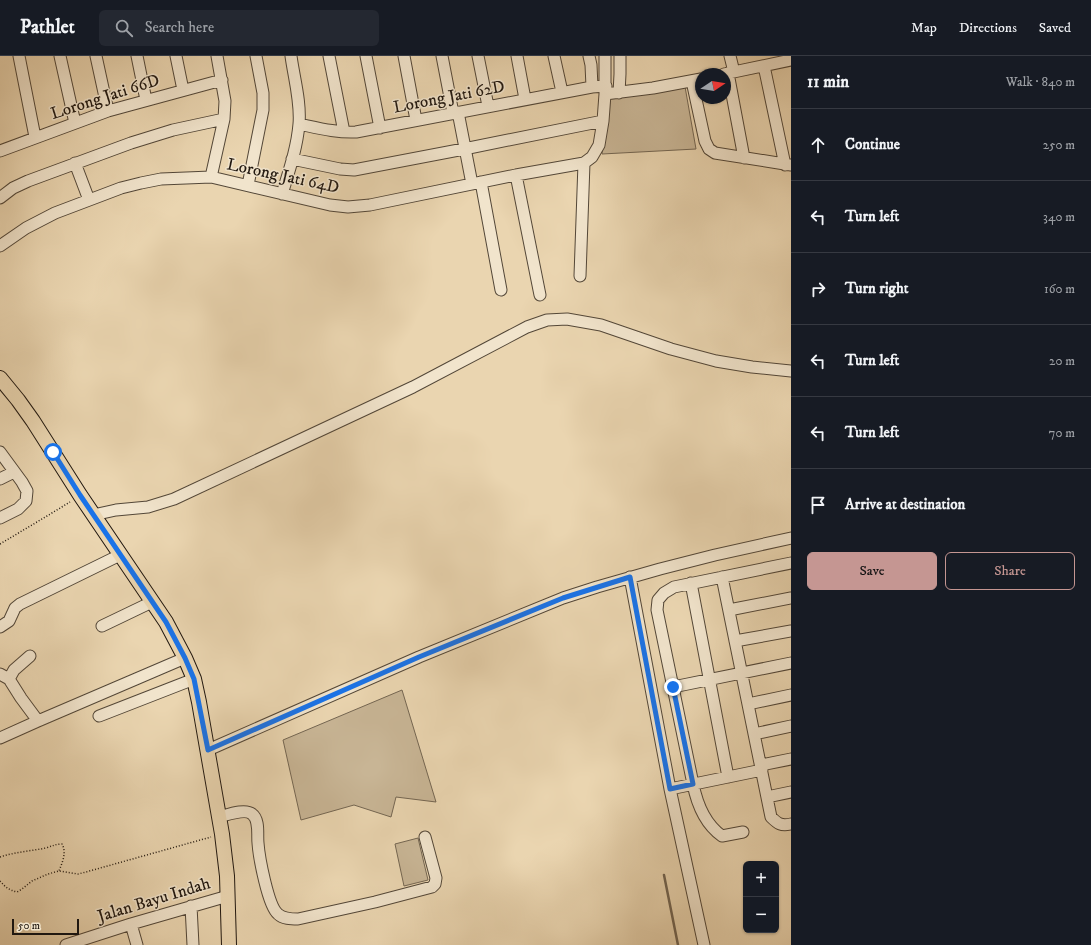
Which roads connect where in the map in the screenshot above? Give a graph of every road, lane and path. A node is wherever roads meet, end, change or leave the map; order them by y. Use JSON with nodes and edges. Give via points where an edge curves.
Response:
{"nodes":[{"id":1,"x":19,"y":56,"type":"edge"},
{"id":2,"x":60,"y":56,"type":"edge"},
{"id":3,"x":96,"y":56,"type":"edge"},
{"id":4,"x":137,"y":56,"type":"edge"},
{"id":5,"x":176,"y":56,"type":"edge"},
{"id":6,"x":217,"y":56,"type":"edge"},
{"id":7,"x":256,"y":56,"type":"edge"},
{"id":8,"x":291,"y":56,"type":"edge"},
{"id":9,"x":329,"y":56,"type":"edge"},
{"id":10,"x":366,"y":56,"type":"edge"},
{"id":11,"x":404,"y":56,"type":"edge"},
{"id":12,"x":442,"y":56,"type":"edge"},
{"id":13,"x":478,"y":56,"type":"edge"},
{"id":14,"x":517,"y":56,"type":"edge"},
{"id":15,"x":554,"y":56,"type":"edge"},
{"id":16,"x":589,"y":56,"type":"edge"},
{"id":17,"x":605,"y":56,"type":"edge"},
{"id":18,"x":730,"y":56,"type":"edge"},
{"id":19,"x":623,"y":57,"type":"edge"},
{"id":20,"x":791,"y":60,"type":"edge"},
{"id":21,"x":764,"y":66,"type":"junction"},
{"id":22,"x":729,"y":68,"type":"edge"},
{"id":23,"x":731,"y":73,"type":"edge"},
{"id":24,"x":222,"y":80,"type":"junction"},
{"id":25,"x":695,"y":80,"type":"edge"},
{"id":26,"x":731,"y":84,"type":"edge"},
{"id":27,"x":592,"y":87,"type":"junction"},
{"id":28,"x":183,"y":90,"type":"junction"},
{"id":29,"x":606,"y":90,"type":"junction"},
{"id":30,"x":562,"y":92,"type":"junction"},
{"id":31,"x":619,"y":93,"type":"junction"},
{"id":32,"x":526,"y":99,"type":"junction"},
{"id":33,"x":146,"y":100,"type":"junction"},
{"id":34,"x":700,"y":104,"type":"edge"},
{"id":35,"x":488,"y":106,"type":"junction"},
{"id":36,"x":108,"y":111,"type":"junction"},
{"id":37,"x":455,"y":113,"type":"junction"},
{"id":38,"x":224,"y":119,"type":"junction"},
{"id":39,"x":416,"y":120,"type":"junction"},
{"id":40,"x":603,"y":121,"type":"junction"},
{"id":41,"x":75,"y":123,"type":"junction"},
{"id":42,"x":299,"y":124,"type":"junction"},
{"id":43,"x":380,"y":128,"type":"junction"},
{"id":44,"x":344,"y":132,"type":"junction"},
{"id":45,"x":35,"y":137,"type":"junction"},
{"id":46,"x":464,"y":149,"type":"junction"},
{"id":47,"x":0,"y":151,"type":"edge"},
{"id":48,"x":744,"y":158,"type":"junction"},
{"id":49,"x":292,"y":159,"type":"junction"},
{"id":50,"x":588,"y":160,"type":"junction"},
{"id":51,"x":75,"y":163,"type":"junction"},
{"id":52,"x":788,"y":165,"type":"edge"},
{"id":53,"x":516,"y":175,"type":"junction"},
{"id":54,"x":211,"y":177,"type":"junction"},
{"id":55,"x":476,"y":183,"type":"junction"},
{"id":56,"x":248,"y":185,"type":"junction"},
{"id":57,"x":282,"y":194,"type":"junction"},
{"id":58,"x":0,"y":198,"type":"edge"},
{"id":59,"x":89,"y":200,"type":"junction"},
{"id":60,"x":0,"y":246,"type":"edge"},
{"id":61,"x":580,"y":276,"type":"dead end"},
{"id":62,"x":501,"y":290,"type":"dead end"},
{"id":63,"x":540,"y":295,"type":"dead end"},
{"id":64,"x":791,"y":371,"type":"edge"},
{"id":65,"x":0,"y":378,"type":"edge"},
{"id":66,"x":0,"y":452,"type":"edge"},
{"id":67,"x":14,"y":472,"type":"junction"},
{"id":68,"x":0,"y":480,"type":"edge"},
{"id":69,"x":80,"y":495,"type":"junction"},
{"id":70,"x":93,"y":515,"type":"junction"},
{"id":71,"x":0,"y":518,"type":"edge"},
{"id":72,"x":791,"y":538,"type":"edge"},
{"id":73,"x":0,"y":544,"type":"edge"},
{"id":74,"x":120,"y":555,"type":"junction"},
{"id":75,"x":791,"y":563,"type":"edge"},
{"id":76,"x":630,"y":577,"type":"junction"},
{"id":77,"x":722,"y":577,"type":"junction"},
{"id":78,"x":691,"y":583,"type":"junction"},
{"id":79,"x":791,"y":598,"type":"edge"},
{"id":80,"x":152,"y":602,"type":"junction"},
{"id":81,"x":729,"y":610,"type":"junction"},
{"id":82,"x":102,"y":626,"type":"dead end"},
{"id":83,"x":0,"y":627,"type":"edge"},
{"id":84,"x":791,"y":631,"type":"edge"},
{"id":85,"x":735,"y":641,"type":"junction"},
{"id":86,"x":30,"y":656,"type":"dead end"},
{"id":87,"x":185,"y":658,"type":"junction"},
{"id":88,"x":791,"y":663,"type":"edge"},
{"id":89,"x":742,"y":673,"type":"junction"},
{"id":90,"x":4,"y":676,"type":"edge"},
{"id":91,"x":194,"y":679,"type":"junction"},
{"id":92,"x":709,"y":680,"type":"junction"},
{"id":93,"x":673,"y":687,"type":"junction"},
{"id":94,"x":791,"y":695,"type":"edge"},
{"id":95,"x":748,"y":704,"type":"junction"},
{"id":96,"x":99,"y":716,"type":"dead end"},
{"id":97,"x":38,"y":721,"type":"junction"},
{"id":98,"x":791,"y":726,"type":"edge"},
{"id":99,"x":754,"y":734,"type":"junction"},
{"id":100,"x":0,"y":738,"type":"edge"},
{"id":101,"x":208,"y":750,"type":"junction"},
{"id":102,"x":791,"y":759,"type":"edge"},
{"id":103,"x":761,"y":768,"type":"junction"},
{"id":104,"x":728,"y":777,"type":"junction"},
{"id":105,"x":693,"y":784,"type":"junction"},
{"id":106,"x":670,"y":789,"type":"junction"},
{"id":107,"x":791,"y":792,"type":"edge"},
{"id":108,"x":767,"y":797,"type":"junction"},
{"id":109,"x":219,"y":817,"type":"junction"},
{"id":110,"x":791,"y":824,"type":"edge"},
{"id":111,"x":743,"y":832,"type":"dead end"},
{"id":112,"x":222,"y":834,"type":"junction"},
{"id":113,"x":425,"y":837,"type":"dead end"},
{"id":114,"x":0,"y":857,"type":"edge"},
{"id":115,"x":59,"y":871,"type":"junction"},
{"id":116,"x":0,"y":881,"type":"edge"},
{"id":117,"x":228,"y":896,"type":"junction"},
{"id":118,"x":191,"y":906,"type":"junction"},
{"id":119,"x":131,"y":924,"type":"junction"},
{"id":120,"x":91,"y":941,"type":"edge"},
{"id":121,"x":66,"y":945,"type":"edge"},
{"id":122,"x":137,"y":945,"type":"edge"},
{"id":123,"x":193,"y":945,"type":"edge"},
{"id":124,"x":229,"y":945,"type":"edge"},
{"id":125,"x":704,"y":945,"type":"edge"}],
"edges":[{"from":1,"to":45,"type":"street"},
{"from":2,"to":41,"type":"street"},
{"from":3,"to":36,"type":"street"},
{"from":4,"to":33,"type":"street"},
{"from":5,"to":28,"type":"street"},
{"from":6,"to":24,"type":"street"},
{"from":7,"to":56,"type":"street","via":[[263,93],[263,110]]},
{"from":8,"to":42,"type":"street"},
{"from":9,"to":44,"type":"street"},
{"from":10,"to":43,"type":"street"},
{"from":11,"to":39,"type":"street"},
{"from":12,"to":37,"type":"street"},
{"from":13,"to":35,"type":"street"},
{"from":14,"to":32,"type":"street"},
{"from":15,"to":30,"type":"street"},
{"from":16,"to":27,"type":"street"},
{"from":17,"to":29,"type":"street"},
{"from":18,"to":22,"type":"street"},
{"from":19,"to":31,"type":"street"},
{"from":20,"to":21,"type":"street"},
{"from":21,"to":23,"type":"street"},
{"from":21,"to":52,"type":"street"},
{"from":24,"to":28,"type":"street","name":"Lorong Jati 66D"},
{"from":24,"to":38,"type":"street"},
{"from":25,"to":31,"type":"street","name":"Lorong Jati 62D"},
{"from":26,"to":48,"type":"street"},
{"from":27,"to":29,"type":"street","name":"Lorong Jati 62D"},
{"from":27,"to":30,"type":"street","name":"Lorong Jati 62D"},
{"from":28,"to":33,"type":"street","name":"Lorong Jati 66D"},
{"from":29,"to":31,"type":"street","name":"Lorong Jati 62D"},
{"from":29,"to":40,"type":"street"},
{"from":30,"to":32,"type":"street","name":"Lorong Jati 62D"},
{"from":32,"to":35,"type":"street","name":"Lorong Jati 62D"},
{"from":33,"to":36,"type":"street","name":"Lorong Jati 66D"},
{"from":34,"to":48,"type":"street","via":[[705,141],[709,148],[715,153]]},
{"from":35,"to":37,"type":"street","name":"Lorong Jati 62D"},
{"from":36,"to":41,"type":"street","name":"Lorong Jati 66D"},
{"from":37,"to":39,"type":"street","name":"Lorong Jati 62D"},
{"from":37,"to":46,"type":"street"},
{"from":38,"to":51,"type":"street","via":[[173,130]]},
{"from":38,"to":54,"type":"street"},
{"from":39,"to":43,"type":"street","name":"Lorong Jati 62D"},
{"from":40,"to":46,"type":"street"},
{"from":40,"to":50,"type":"street","via":[[599,145]]},
{"from":41,"to":45,"type":"street","name":"Lorong Jati 66D"},
{"from":42,"to":44,"type":"street","name":"Lorong Jati 62D"},
{"from":42,"to":49,"type":"street"},
{"from":43,"to":44,"type":"street","name":"Lorong Jati 62D"},
{"from":45,"to":47,"type":"street","name":"Lorong Jati 66D"},
{"from":46,"to":49,"type":"street","via":[[354,170]]},
{"from":46,"to":55,"type":"street"},
{"from":48,"to":52,"type":"street"},
{"from":49,"to":57,"type":"street"},
{"from":50,"to":53,"type":"street","name":"Lorong Jati 64D"},
{"from":50,"to":61,"type":"street"},
{"from":51,"to":58,"type":"street","via":[[13,188]]},
{"from":51,"to":59,"type":"street"},
{"from":53,"to":55,"type":"street","name":"Lorong Jati 64D"},
{"from":53,"to":63,"type":"street"},
{"from":54,"to":56,"type":"street","name":"Lorong Jati 64D"},
{"from":54,"to":59,"type":"street","name":"Lorong Jati 64D","via":[[154,180],[121,188]]},
{"from":55,"to":57,"type":"street","name":"Lorong Jati 64D","via":[[376,204],[348,207]]},
{"from":55,"to":62,"type":"street"},
{"from":56,"to":57,"type":"street","name":"Lorong Jati 64D"},
{"from":59,"to":60,"type":"street","name":"Lorong Jati 64D","via":[[42,219]]},
{"from":64,"to":70,"type":"street","via":[[716,361],[601,325],[567,319],[547,320],[527,327],[413,386],[174,499],[148,507]]},
{"from":65,"to":69,"type":"main road","via":[[33,421]]},
{"from":66,"to":67,"type":"street"},
{"from":67,"to":68,"type":"street"},
{"from":67,"to":71,"type":"street","via":[[27,492],[26,501],[18,509]]},
{"from":69,"to":70,"type":"main road"},
{"from":69,"to":73,"type":"path"},
{"from":70,"to":74,"type":"main road"},
{"from":72,"to":76,"type":"street"},
{"from":74,"to":80,"type":"main road"},
{"from":74,"to":83,"type":"street","via":[[20,604],[9,621]]},
{"from":75,"to":77,"type":"street"},
{"from":76,"to":101,"type":"street","via":[[563,598],[419,657]]},
{"from":76,"to":106,"type":"street"},
{"from":77,"to":78,"type":"street"},
{"from":77,"to":81,"type":"street"},
{"from":78,"to":92,"type":"street"},
{"from":78,"to":93,"type":"street","via":[[674,587],[658,600],[657,610]]},
{"from":79,"to":81,"type":"street"},
{"from":80,"to":82,"type":"street"},
{"from":80,"to":87,"type":"main road"},
{"from":81,"to":85,"type":"street"},
{"from":84,"to":85,"type":"street"},
{"from":85,"to":89,"type":"street"},
{"from":86,"to":90,"type":"street"},
{"from":87,"to":91,"type":"main road"},
{"from":87,"to":97,"type":"street"},
{"from":88,"to":89,"type":"street"},
{"from":89,"to":92,"type":"street"},
{"from":89,"to":95,"type":"street"},
{"from":90,"to":97,"type":"street"},
{"from":91,"to":96,"type":"street"},
{"from":91,"to":101,"type":"main road"},
{"from":92,"to":93,"type":"street"},
{"from":92,"to":104,"type":"street"},
{"from":93,"to":105,"type":"street"},
{"from":94,"to":95,"type":"street"},
{"from":95,"to":99,"type":"street"},
{"from":97,"to":100,"type":"street"},
{"from":98,"to":99,"type":"street"},
{"from":99,"to":103,"type":"street"},
{"from":101,"to":109,"type":"main road"},
{"from":102,"to":103,"type":"street"},
{"from":103,"to":104,"type":"street"},
{"from":103,"to":108,"type":"street"},
{"from":104,"to":105,"type":"street"},
{"from":105,"to":106,"type":"street"},
{"from":105,"to":111,"type":"street","via":[[699,805],[716,832],[722,836],[730,836]]},
{"from":106,"to":125,"type":"street"},
{"from":107,"to":108,"type":"street"},
{"from":108,"to":110,"type":"street","via":[[772,817],[778,824]]},
{"from":109,"to":112,"type":"main road"},
{"from":109,"to":113,"type":"street","via":[[243,811],[252,813],[257,821],[258,845],[270,900],[279,915],[290,919],[432,887],[436,878]]},
{"from":112,"to":115,"type":"path","via":[[78,874]]},
{"from":112,"to":117,"type":"main road"},
{"from":114,"to":115,"type":"path","via":[[62,844],[64,853]]},
{"from":115,"to":116,"type":"path","via":[[32,881],[17,892],[11,891]]},
{"from":117,"to":118,"type":"street","name":"Jalan Bayu Indah"},
{"from":117,"to":124,"type":"main road"},
{"from":118,"to":119,"type":"street","name":"Jalan Bayu Indah"},
{"from":118,"to":123,"type":"street"},
{"from":119,"to":120,"type":"street","name":"Jalan Bayu Indah"},
{"from":119,"to":122,"type":"street"},
{"from":120,"to":121,"type":"street","name":"Jalan Bayu Indah"}]}
